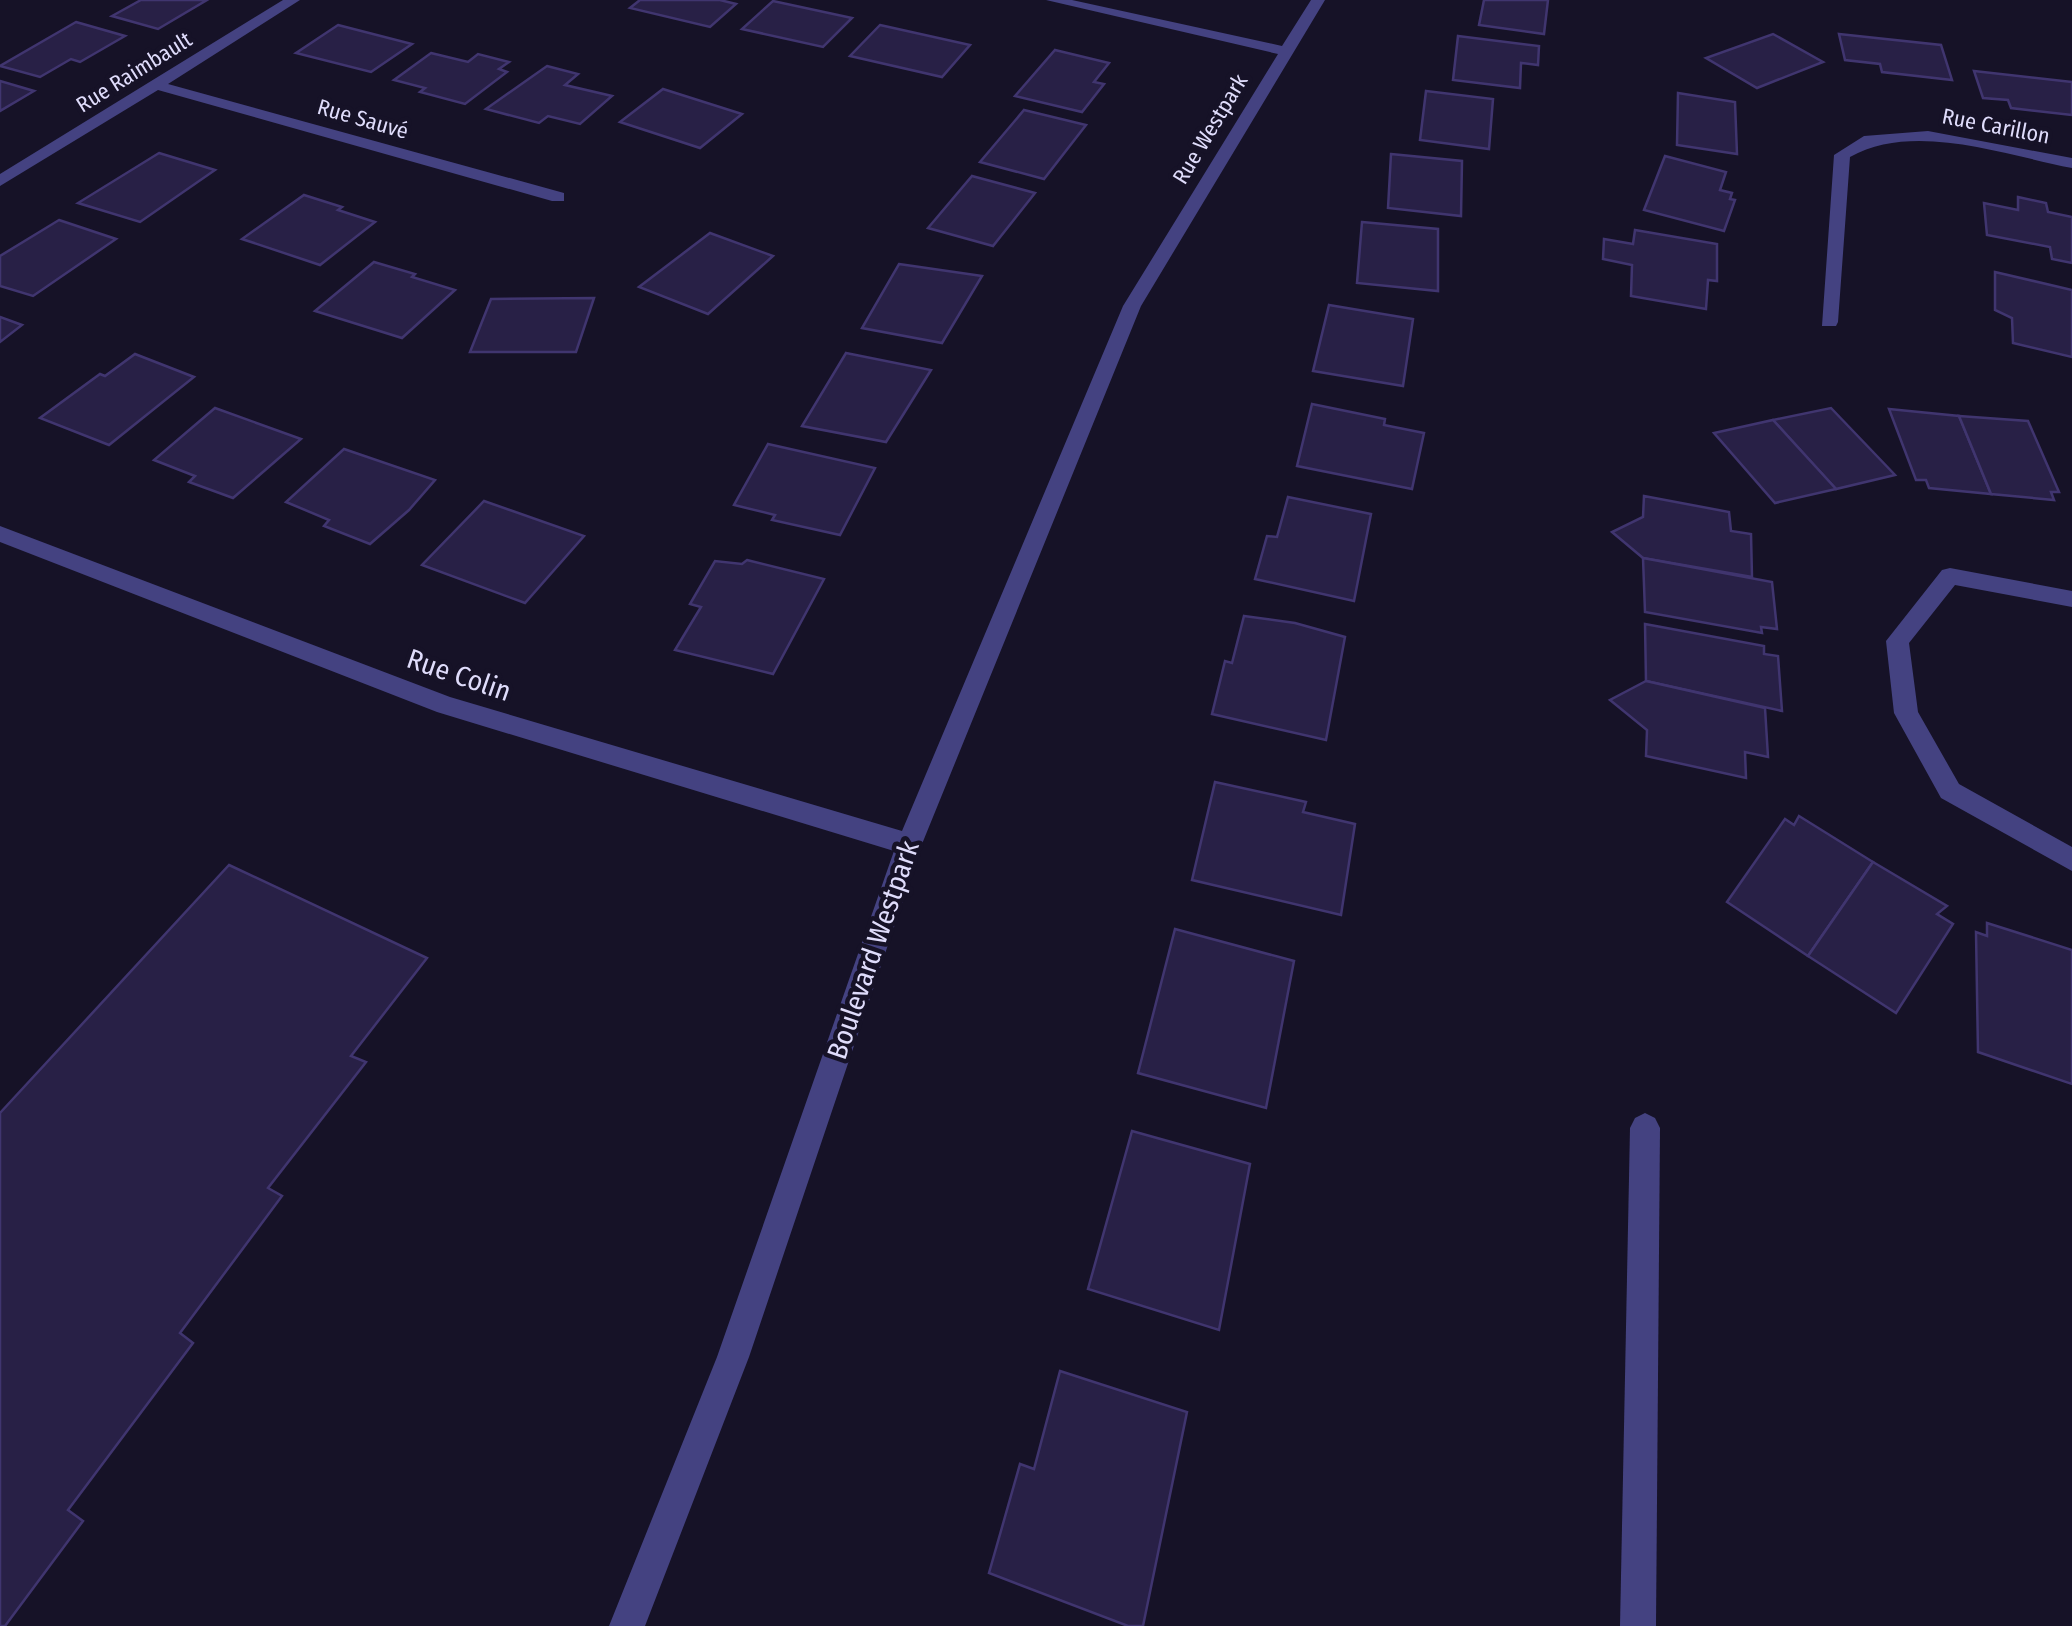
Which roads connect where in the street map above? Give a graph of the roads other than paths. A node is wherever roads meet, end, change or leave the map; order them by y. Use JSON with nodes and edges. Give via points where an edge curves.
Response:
{"nodes":[{"id":1,"x":292,"y":0,"type":"edge"},
{"id":2,"x":1053,"y":0,"type":"edge"},
{"id":3,"x":1318,"y":0,"type":"edge"},
{"id":4,"x":1283,"y":51,"type":"junction"},
{"id":5,"x":156,"y":85,"type":"junction"},
{"id":6,"x":2072,"y":163,"type":"edge"},
{"id":7,"x":0,"y":182,"type":"edge"},
{"id":8,"x":558,"y":196,"type":"dead end"},
{"id":9,"x":1145,"y":284,"type":"joint"},
{"id":10,"x":1829,"y":322,"type":"dead end"},
{"id":11,"x":0,"y":534,"type":"edge"},
{"id":12,"x":2072,"y":599,"type":"edge"},
{"id":13,"x":909,"y":844,"type":"junction"},
{"id":14,"x":2072,"y":860,"type":"edge"},
{"id":15,"x":1645,"y":1128,"type":"dead end"},
{"id":16,"x":627,"y":1626,"type":"edge"},
{"id":17,"x":1638,"y":1626,"type":"edge"}],
"edges":[{"from":1,"to":5,"type":"street","name":"Rue Raimbault"},
{"from":2,"to":4,"type":"street"},
{"from":3,"to":4,"type":"street","name":"Rue Westpark"},
{"from":4,"to":9,"type":"street","name":"Rue Westpark"},
{"from":5,"to":7,"type":"street","name":"Rue Raimbault"},
{"from":5,"to":8,"type":"street","name":"Rue Sauvé"},
{"from":6,"to":10,"type":"street","name":"Rue Carillon","via":[[1928,136],[1870,138],[1842,155]]},
{"from":9,"to":13,"type":"street","name":"Boulevard Westpark"},
{"from":11,"to":13,"type":"street","name":"Rue Colin","via":[[445,705]]},
{"from":12,"to":14,"type":"street","via":[[1950,576],[1897,640],[1906,712],[1950,791]]},
{"from":13,"to":16,"type":"street","name":"Boulevard Westpark","via":[[733,1356]]},
{"from":15,"to":17,"type":"street"}]}
